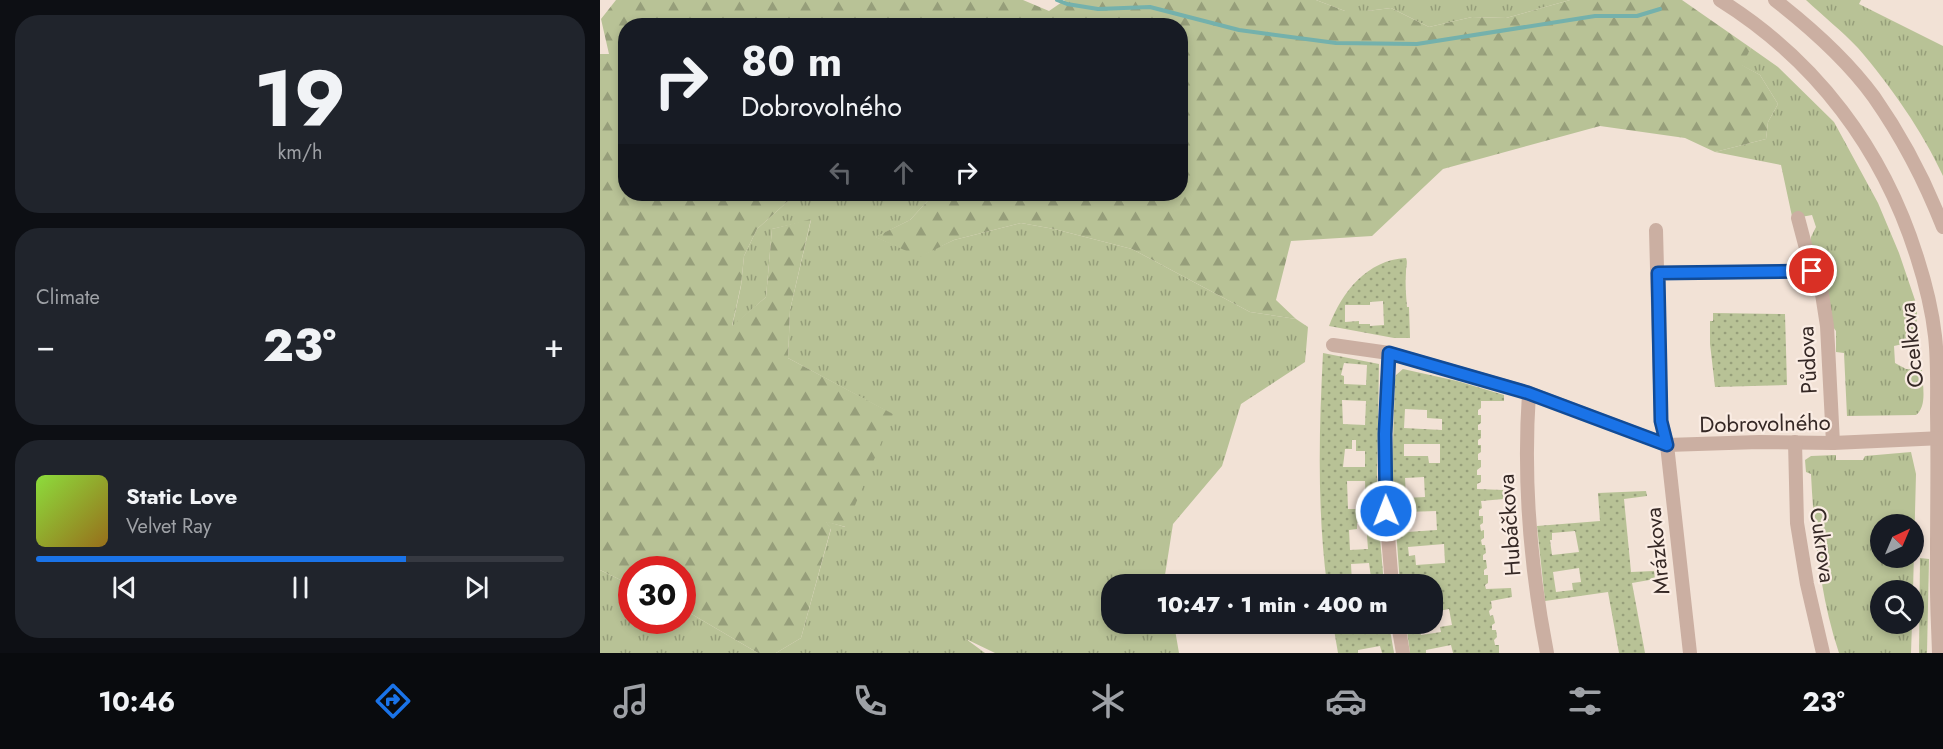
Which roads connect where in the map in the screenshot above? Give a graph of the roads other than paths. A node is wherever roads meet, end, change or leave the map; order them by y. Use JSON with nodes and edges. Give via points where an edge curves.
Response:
{"nodes":[{"id":1,"x":1720,"y":0,"type":"edge"},
{"id":2,"x":1775,"y":0,"type":"edge"},
{"id":3,"x":1798,"y":218,"type":"dead end"},
{"id":4,"x":1943,"y":227,"type":"edge"},
{"id":5,"x":1656,"y":230,"type":"dead end"},
{"id":6,"x":1658,"y":273,"type":"junction"},
{"id":7,"x":1815,"y":273,"type":"junction"},
{"id":8,"x":1333,"y":345,"type":"dead end"},
{"id":9,"x":1389,"y":353,"type":"junction"},
{"id":10,"x":1528,"y":393,"type":"junction"},
{"id":11,"x":1935,"y":438,"type":"edge"},
{"id":12,"x":1795,"y":442,"type":"junction"},
{"id":13,"x":1833,"y":443,"type":"junction"},
{"id":14,"x":1667,"y":445,"type":"junction"},
{"id":15,"x":1391,"y":574,"type":"edge"},
{"id":16,"x":1400,"y":634,"type":"edge"},
{"id":17,"x":1403,"y":653,"type":"edge"},
{"id":18,"x":1547,"y":653,"type":"edge"},
{"id":19,"x":1690,"y":653,"type":"edge"},
{"id":20,"x":1822,"y":653,"type":"edge"},
{"id":21,"x":1939,"y":653,"type":"edge"}],
"edges":[{"from":1,"to":11,"type":"street","name":"Ocelkova","via":[[1768,35],[1821,84],[1867,146],[1887,182],[1907,226],[1933,325]]},
{"from":2,"to":4,"type":"street","via":[[1826,44],[1872,95],[1907,150]]},
{"from":3,"to":7,"type":"street","name":"Půdova"},
{"from":5,"to":6,"type":"street","name":"Mrázkova"},
{"from":6,"to":7,"type":"street"},
{"from":6,"to":14,"type":"street","name":"Mrázkova","via":[[1661,421]]},
{"from":7,"to":13,"type":"street","name":"Půdova","via":[[1823,292],[1827,326]]},
{"from":8,"to":9,"type":"street","name":"Dobrovolného"},
{"from":9,"to":10,"type":"street","name":"Dobrovolného"},
{"from":9,"to":15,"type":"street","via":[[1385,489]]},
{"from":10,"to":14,"type":"street","name":"Dobrovolného"},
{"from":10,"to":18,"type":"street","name":"Hubáčkova","via":[[1528,526]]},
{"from":11,"to":13,"type":"street","name":"Dobrovolného"},
{"from":11,"to":21,"type":"street","name":"Ocelkova"},
{"from":12,"to":13,"type":"street","name":"Dobrovolného"},
{"from":12,"to":14,"type":"street","name":"Dobrovolného"},
{"from":12,"to":20,"type":"street","name":"Cukrova","via":[[1797,524]]},
{"from":14,"to":19,"type":"street","name":"Mrázkova"},
{"from":16,"to":17,"type":"street"}]}
